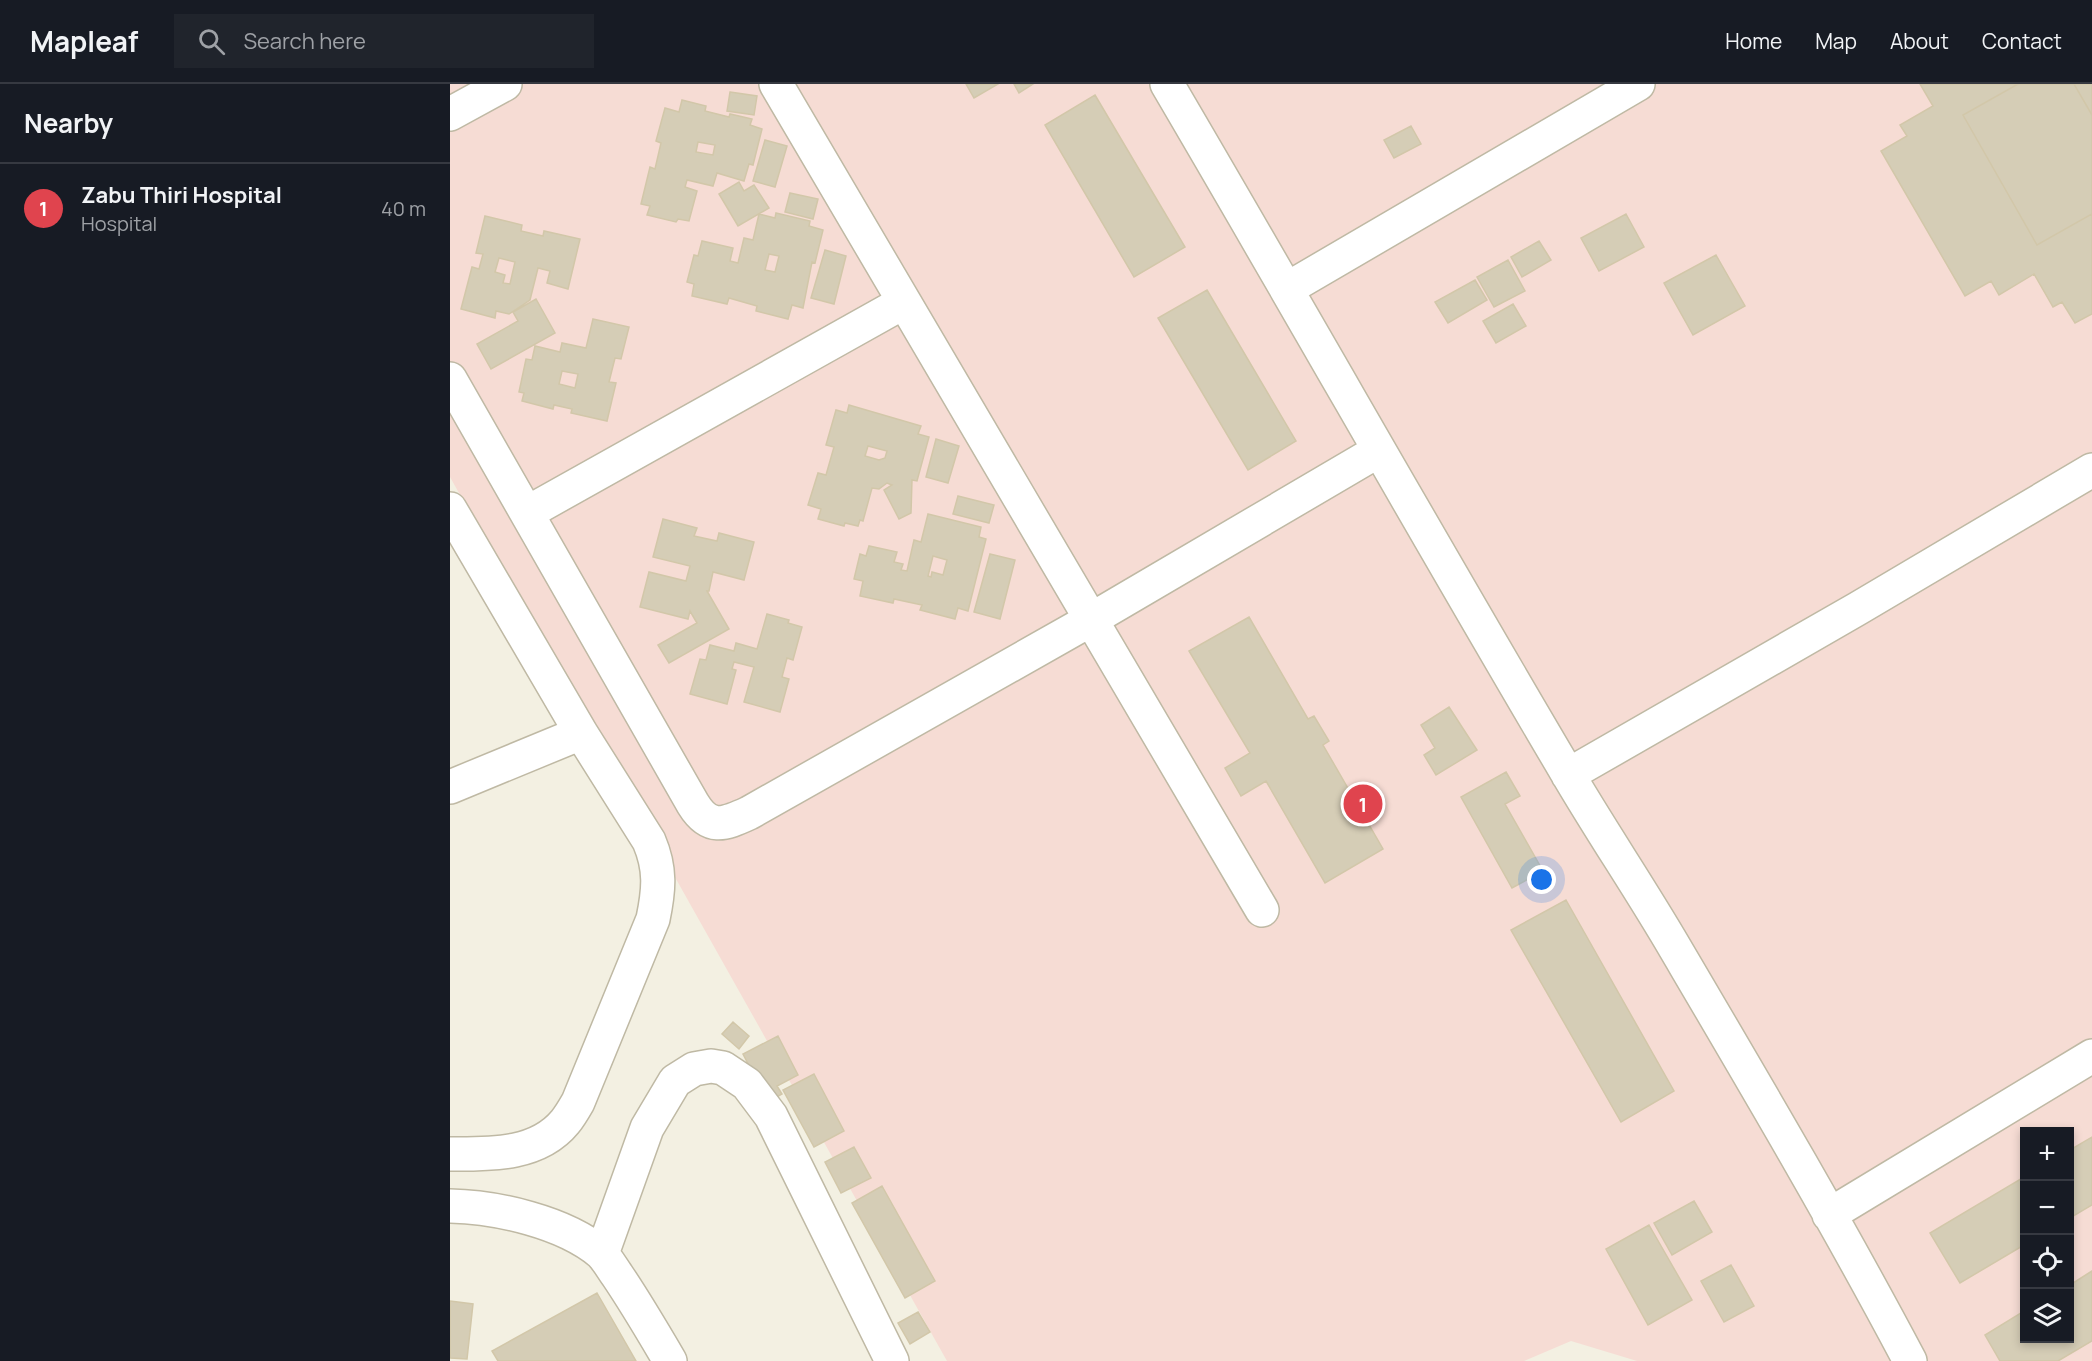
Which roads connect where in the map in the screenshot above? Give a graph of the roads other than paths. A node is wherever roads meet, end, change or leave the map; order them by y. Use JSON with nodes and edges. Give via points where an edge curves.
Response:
{"nodes":[{"id":1,"x":505,"y":84,"type":"edge"},
{"id":2,"x":776,"y":84,"type":"edge"},
{"id":3,"x":1167,"y":84,"type":"edge"},
{"id":4,"x":1638,"y":84,"type":"edge"},
{"id":5,"x":450,"y":114,"type":"edge"},
{"id":6,"x":1287,"y":289,"type":"junction"},
{"id":7,"x":904,"y":302,"type":"junction"},
{"id":8,"x":450,"y":379,"type":"edge"},
{"id":9,"x":1378,"y":451,"type":"junction"},
{"id":10,"x":2092,"y":471,"type":"edge"},
{"id":11,"x":450,"y":509,"type":"edge"},
{"id":12,"x":527,"y":513,"type":"junction"},
{"id":13,"x":1092,"y":619,"type":"junction"},
{"id":14,"x":581,"y":733,"type":"junction"},
{"id":15,"x":1568,"y":775,"type":"junction"},
{"id":16,"x":450,"y":787,"type":"edge"},
{"id":17,"x":1262,"y":910,"type":"dead end"},
{"id":18,"x":2092,"y":1056,"type":"edge"},
{"id":19,"x":450,"y":1154,"type":"edge"},
{"id":20,"x":450,"y":1206,"type":"edge"},
{"id":21,"x":1829,"y":1215,"type":"junction"},
{"id":22,"x":602,"y":1254,"type":"junction"},
{"id":23,"x":670,"y":1361,"type":"edge"},
{"id":24,"x":892,"y":1361,"type":"edge"},
{"id":25,"x":1910,"y":1361,"type":"edge"}],
"edges":[{"from":1,"to":5,"type":"street"},
{"from":2,"to":7,"type":"street"},
{"from":3,"to":6,"type":"street"},
{"from":4,"to":6,"type":"street"},
{"from":6,"to":9,"type":"street"},
{"from":7,"to":12,"type":"street"},
{"from":7,"to":13,"type":"street"},
{"from":8,"to":12,"type":"street"},
{"from":9,"to":13,"type":"street"},
{"from":9,"to":15,"type":"street"},
{"from":10,"to":15,"type":"street"},
{"from":11,"to":14,"type":"street"},
{"from":12,"to":13,"type":"street","via":[[700,816],[709,822],[723,823],[749,813]]},
{"from":13,"to":17,"type":"street"},
{"from":14,"to":16,"type":"street"},
{"from":14,"to":19,"type":"street","via":[[657,858],[658,896],[653,919],[578,1102],[564,1123],[549,1136],[522,1149],[495,1154]]},
{"from":15,"to":21,"type":"street","via":[[1674,946]]},
{"from":18,"to":21,"type":"street"},
{"from":20,"to":22,"type":"street","via":[[514,1215],[572,1233]]},
{"from":21,"to":25,"type":"street"},
{"from":22,"to":23,"type":"street"},
{"from":22,"to":24,"type":"street","via":[[646,1128],[675,1081],[694,1069],[723,1068],[747,1084],[771,1116]]}]}
